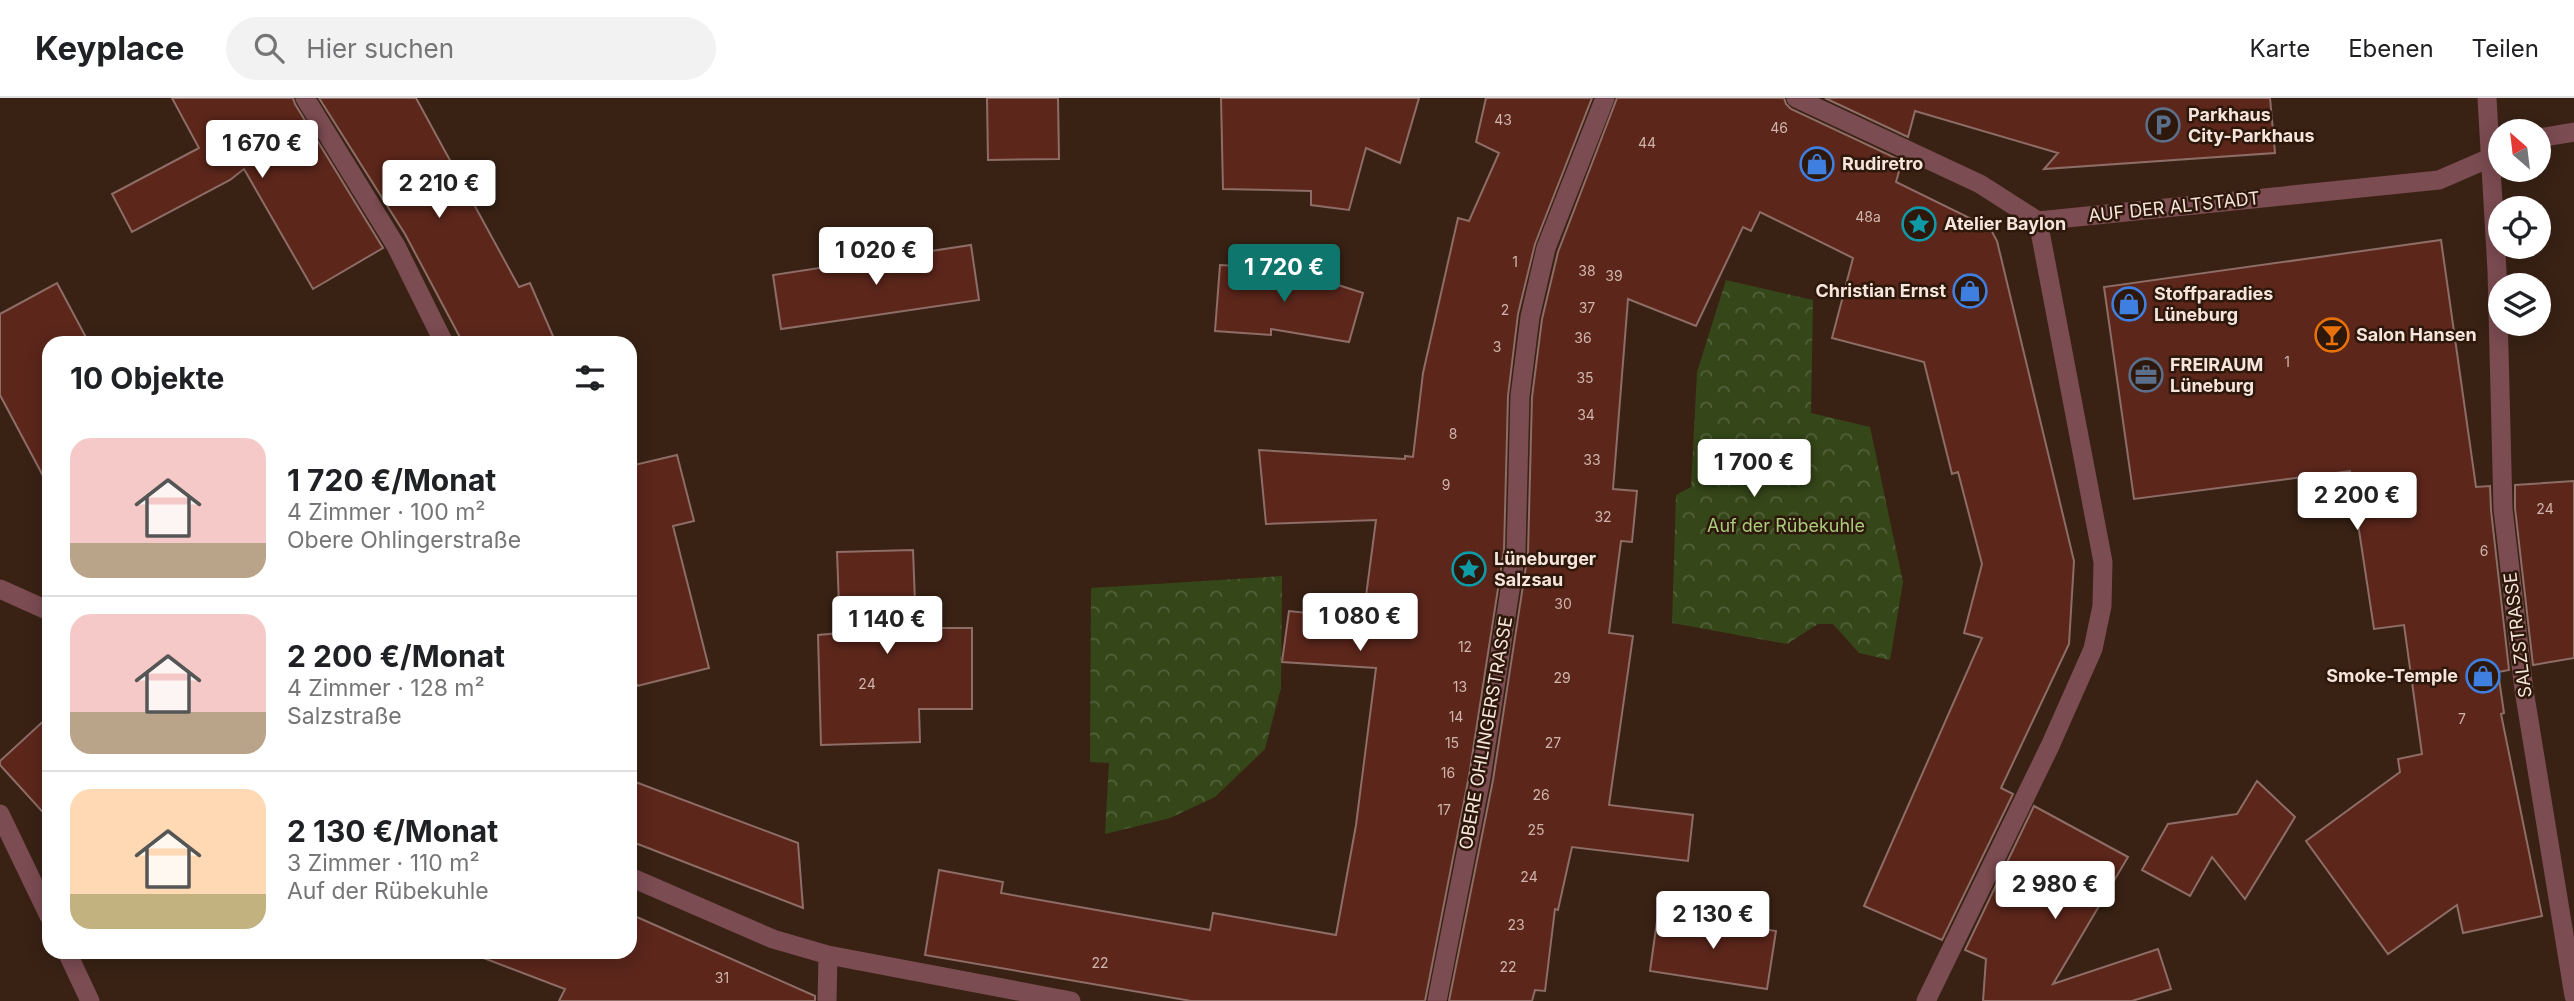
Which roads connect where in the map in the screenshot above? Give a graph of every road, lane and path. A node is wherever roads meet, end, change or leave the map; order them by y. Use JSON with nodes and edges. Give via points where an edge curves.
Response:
{"nodes":[{"id":1,"x":306,"y":98,"type":"edge"},
{"id":2,"x":1605,"y":98,"type":"edge"},
{"id":3,"x":1797,"y":98,"type":"edge"},
{"id":4,"x":2487,"y":98,"type":"edge"},
{"id":5,"x":2490,"y":119,"type":"edge"},
{"id":6,"x":2574,"y":132,"type":"edge"},
{"id":7,"x":2552,"y":136,"type":"edge"},
{"id":8,"x":2488,"y":159,"type":"edge"},
{"id":9,"x":2496,"y":182,"type":"edge"},
{"id":10,"x":2038,"y":221,"type":"junction"},
{"id":11,"x":441,"y":336,"type":"edge"},
{"id":12,"x":0,"y":589,"type":"edge"},
{"id":13,"x":42,"y":608,"type":"edge"},
{"id":14,"x":0,"y":814,"type":"edge"},
{"id":15,"x":637,"y":880,"type":"edge"},
{"id":16,"x":42,"y":901,"type":"edge"},
{"id":17,"x":828,"y":955,"type":"junction"},
{"id":18,"x":70,"y":959,"type":"edge"},
{"id":19,"x":2574,"y":996,"type":"edge"},
{"id":20,"x":90,"y":1001,"type":"edge"},
{"id":21,"x":827,"y":1001,"type":"edge"},
{"id":22,"x":1071,"y":1001,"type":"edge"},
{"id":23,"x":1437,"y":1001,"type":"edge"},
{"id":24,"x":1926,"y":1001,"type":"edge"}],
"edges":[{"from":1,"to":11,"type":"street","via":[[396,246]]},
{"from":2,"to":23,"type":"street","name":"OBERE OHLINGERSTRASSE","via":[[1546,248],[1530,317],[1520,396],[1516,551],[1481,778]]},
{"from":3,"to":10,"type":"street","via":[[1980,184]]},
{"from":4,"to":5,"type":"street","name":"SALZSTRASSE"},
{"from":6,"to":7,"type":"street"},
{"from":8,"to":10,"type":"street","name":"AUF DER ALTSTADT","via":[[2439,180]]},
{"from":9,"to":19,"type":"street","name":"SALZSTRASSE","via":[[2503,509],[2524,690]]},
{"from":10,"to":24,"type":"street","via":[[2103,562],[2102,606],[2093,649],[2077,685]]},
{"from":12,"to":13,"type":"street"},
{"from":14,"to":16,"type":"street"},
{"from":15,"to":17,"type":"street","via":[[773,939]]},
{"from":17,"to":21,"type":"street"},
{"from":17,"to":22,"type":"street"},
{"from":18,"to":20,"type":"street"}]}
